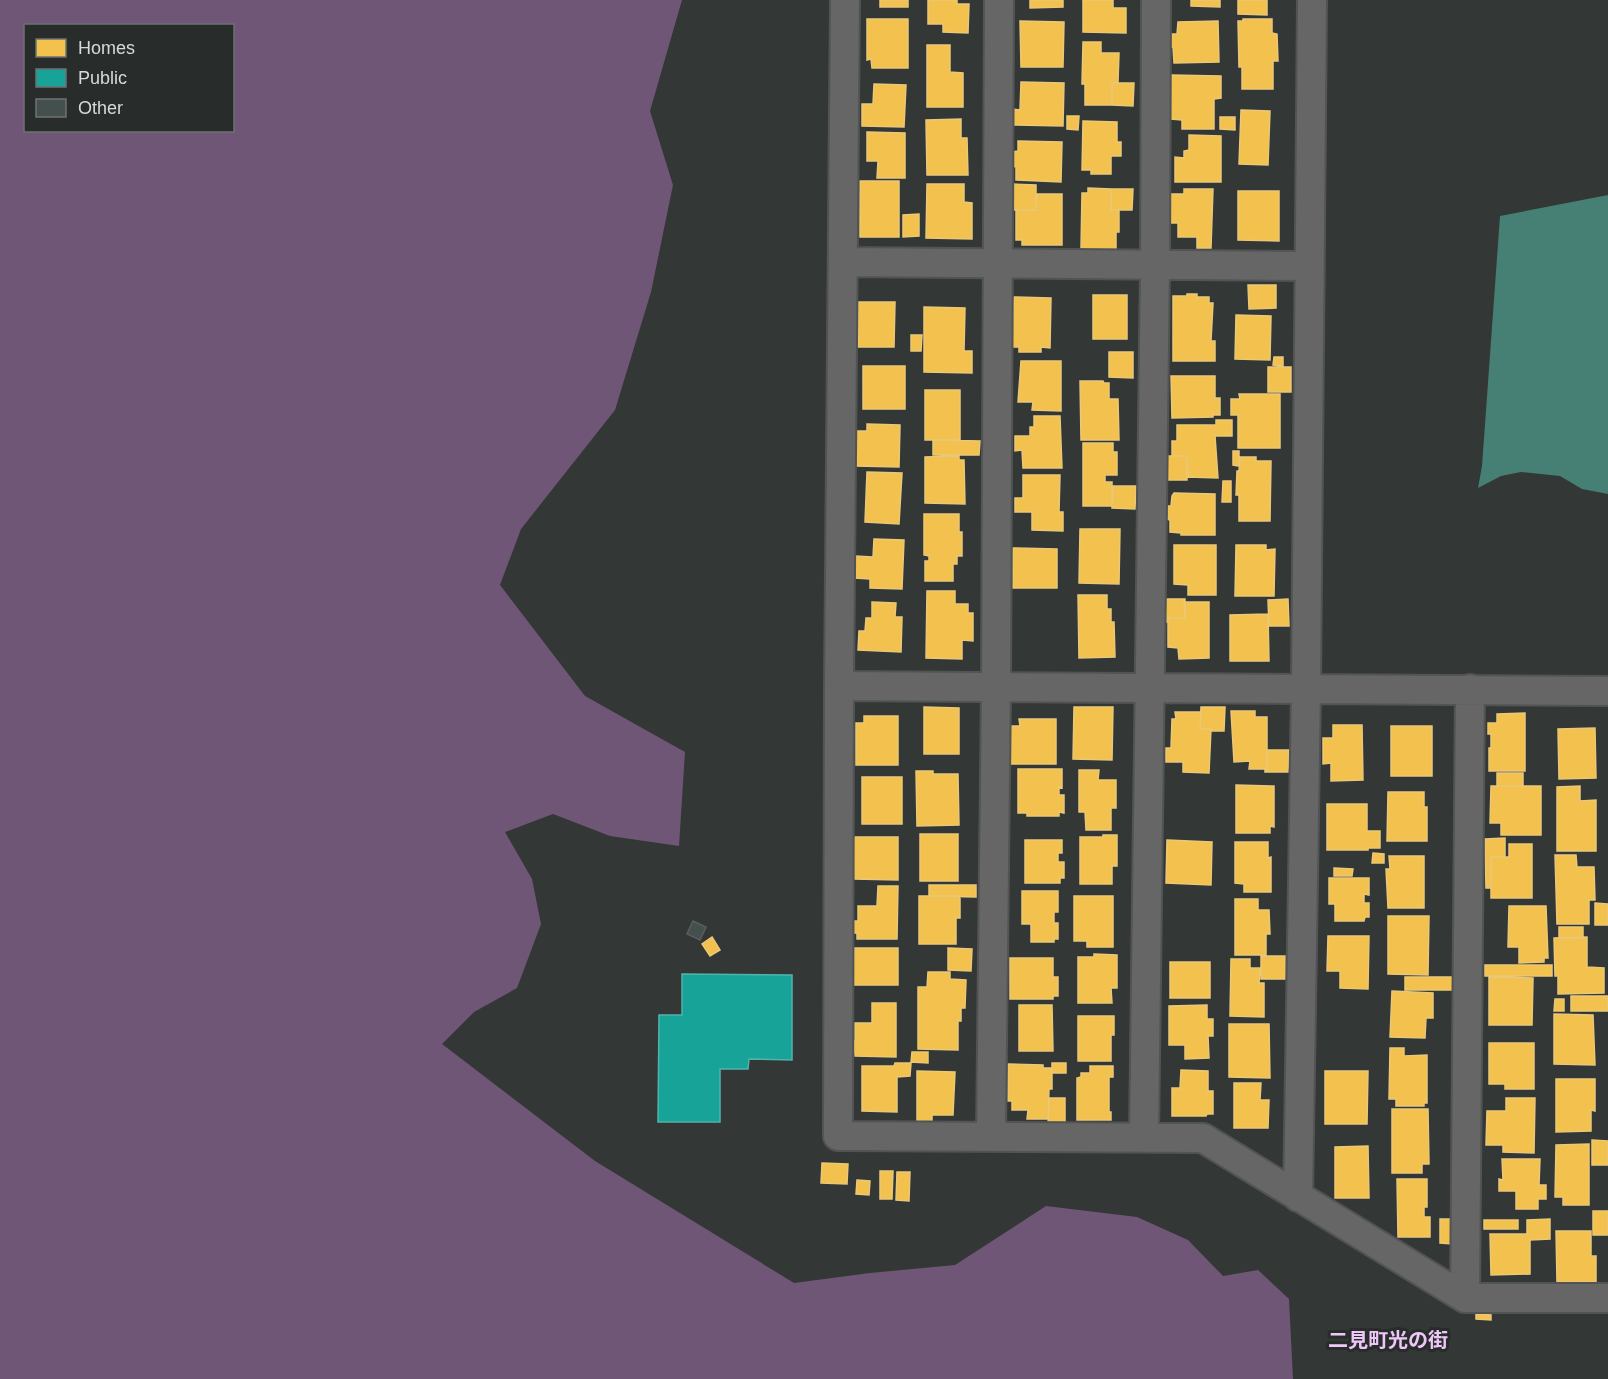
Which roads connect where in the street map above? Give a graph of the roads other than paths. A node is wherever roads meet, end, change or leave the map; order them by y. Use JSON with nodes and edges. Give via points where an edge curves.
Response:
{"nodes":[{"id":1,"x":845,"y":0,"type":"edge"},
{"id":2,"x":999,"y":0,"type":"edge"},
{"id":3,"x":1155,"y":0,"type":"edge"},
{"id":4,"x":1312,"y":0,"type":"edge"},
{"id":5,"x":844,"y":262,"type":"junction"},
{"id":6,"x":996,"y":263,"type":"junction"},
{"id":7,"x":1155,"y":266,"type":"junction"},
{"id":8,"x":1309,"y":266,"type":"junction"},
{"id":9,"x":839,"y":686,"type":"junction"},
{"id":10,"x":996,"y":687,"type":"junction"},
{"id":11,"x":1150,"y":688,"type":"junction"},
{"id":12,"x":1306,"y":689,"type":"junction"},
{"id":13,"x":1470,"y":689,"type":"junction"},
{"id":14,"x":1608,"y":691,"type":"edge"},
{"id":15,"x":991,"y":1137,"type":"junction"},
{"id":16,"x":1144,"y":1137,"type":"junction"},
{"id":17,"x":1298,"y":1197,"type":"junction"},
{"id":18,"x":1466,"y":1298,"type":"junction"},
{"id":19,"x":1608,"y":1298,"type":"edge"}],
"edges":[{"from":1,"to":5,"type":"street"},
{"from":2,"to":6,"type":"street"},
{"from":3,"to":7,"type":"street"},
{"from":4,"to":8,"type":"street"},
{"from":5,"to":6,"type":"street"},
{"from":5,"to":9,"type":"street"},
{"from":6,"to":7,"type":"street"},
{"from":6,"to":10,"type":"street"},
{"from":7,"to":8,"type":"street"},
{"from":7,"to":11,"type":"street"},
{"from":8,"to":12,"type":"street"},
{"from":9,"to":10,"type":"street"},
{"from":9,"to":15,"type":"street","via":[[838,1137]]},
{"from":10,"to":11,"type":"street"},
{"from":10,"to":15,"type":"street"},
{"from":11,"to":12,"type":"street"},
{"from":11,"to":16,"type":"street"},
{"from":12,"to":13,"type":"street"},
{"from":12,"to":17,"type":"street"},
{"from":13,"to":14,"type":"street"},
{"from":13,"to":18,"type":"street"},
{"from":15,"to":16,"type":"street"},
{"from":16,"to":17,"type":"street","via":[[1203,1138]]},
{"from":17,"to":18,"type":"street"},
{"from":18,"to":19,"type":"street"}]}
